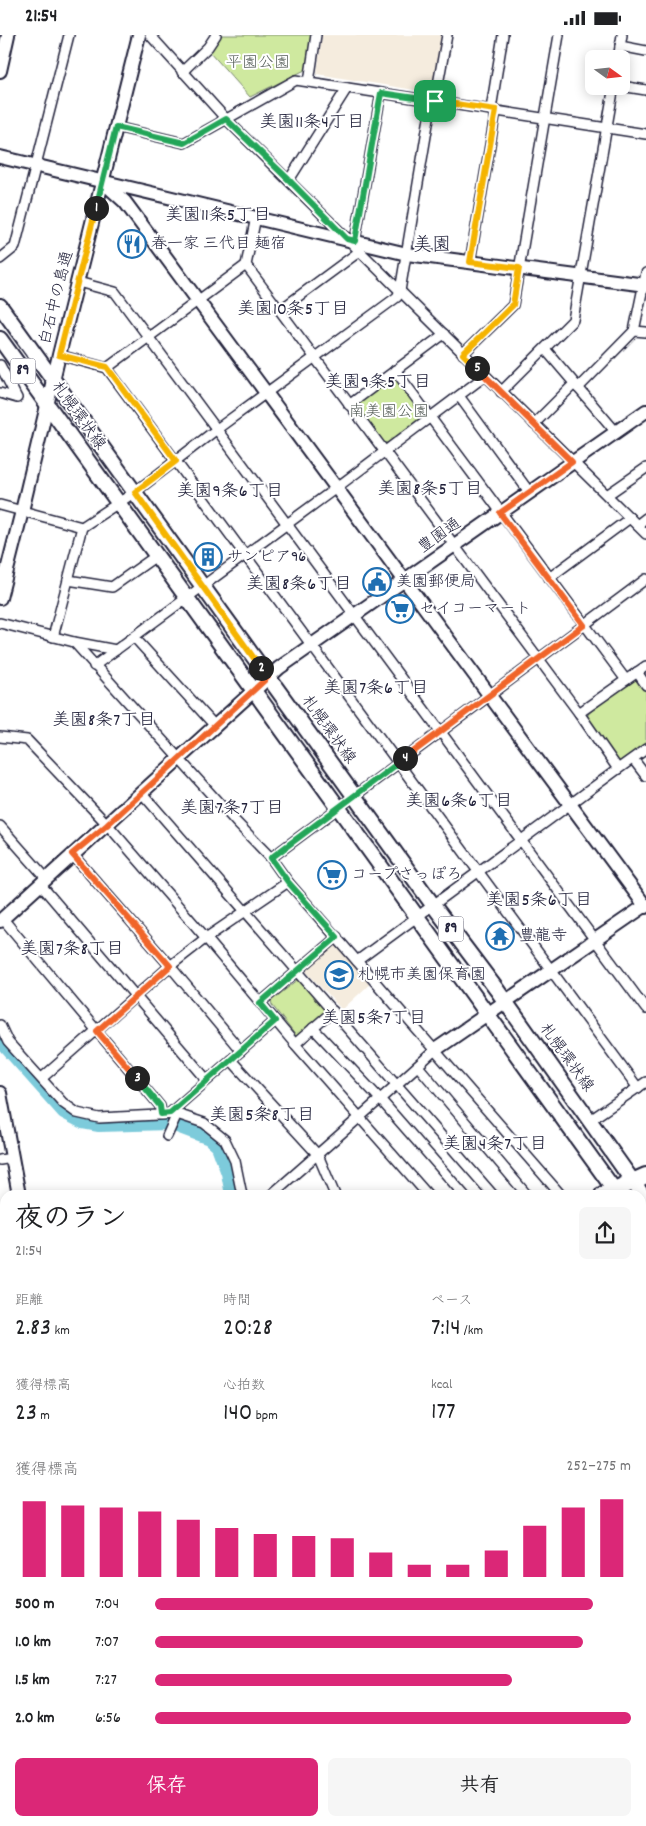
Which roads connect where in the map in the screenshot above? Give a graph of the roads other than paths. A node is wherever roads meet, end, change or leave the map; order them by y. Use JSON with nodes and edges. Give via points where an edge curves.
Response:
{"nodes":[{"id":1,"x":8,"y":35,"type":"edge"},
{"id":2,"x":69,"y":35,"type":"edge"},
{"id":3,"x":139,"y":35,"type":"edge"},
{"id":4,"x":150,"y":35,"type":"edge"},
{"id":5,"x":216,"y":35,"type":"edge"},
{"id":6,"x":316,"y":35,"type":"edge"},
{"id":7,"x":446,"y":35,"type":"edge"},
{"id":8,"x":503,"y":35,"type":"edge"},
{"id":9,"x":559,"y":35,"type":"edge"},
{"id":10,"x":622,"y":35,"type":"edge"},
{"id":11,"x":620,"y":46,"type":"junction"},
{"id":12,"x":619,"y":50,"type":"edge"},
{"id":13,"x":646,"y":51,"type":"edge"},
{"id":14,"x":0,"y":71,"type":"edge"},
{"id":15,"x":182,"y":72,"type":"junction"},
{"id":16,"x":309,"y":82,"type":"junction"},
{"id":17,"x":630,"y":87,"type":"edge"},
{"id":18,"x":347,"y":88,"type":"junction"},
{"id":19,"x":646,"y":90,"type":"edge"},
{"id":20,"x":381,"y":93,"type":"junction"},
{"id":21,"x":613,"y":95,"type":"edge"},
{"id":22,"x":434,"y":100,"type":"junction"},
{"id":23,"x":493,"y":109,"type":"junction"},
{"id":24,"x":545,"y":117,"type":"junction"},
{"id":25,"x":226,"y":119,"type":"junction"},
{"id":26,"x":116,"y":127,"type":"junction"},
{"id":27,"x":608,"y":128,"type":"junction"},
{"id":28,"x":646,"y":134,"type":"edge"},
{"id":29,"x":0,"y":157,"type":"edge"},
{"id":30,"x":36,"y":166,"type":"junction"},
{"id":31,"x":289,"y":180,"type":"junction"},
{"id":32,"x":103,"y":182,"type":"junction"},
{"id":33,"x":256,"y":217,"type":"junction"},
{"id":34,"x":354,"y":244,"type":"junction"},
{"id":35,"x":407,"y":254,"type":"junction"},
{"id":36,"x":0,"y":259,"type":"edge"},
{"id":37,"x":470,"y":262,"type":"junction"},
{"id":38,"x":246,"y":265,"type":"junction"},
{"id":39,"x":519,"y":268,"type":"junction"},
{"id":40,"x":582,"y":276,"type":"junction"},
{"id":41,"x":645,"y":281,"type":"edge"},
{"id":42,"x":78,"y":282,"type":"junction"},
{"id":43,"x":400,"y":291,"type":"junction"},
{"id":44,"x":196,"y":300,"type":"junction"},
{"id":45,"x":0,"y":306,"type":"edge"},
{"id":46,"x":280,"y":310,"type":"junction"},
{"id":47,"x":634,"y":331,"type":"junction"},
{"id":48,"x":646,"y":332,"type":"edge"},
{"id":49,"x":444,"y":334,"type":"junction"},
{"id":50,"x":148,"y":337,"type":"junction"},
{"id":51,"x":0,"y":339,"type":"edge"},
{"id":52,"x":545,"y":349,"type":"junction"},
{"id":53,"x":10,"y":354,"type":"junction"},
{"id":54,"x":463,"y":354,"type":"junction"},
{"id":55,"x":59,"y":355,"type":"junction"},
{"id":56,"x":315,"y":359,"type":"junction"},
{"id":57,"x":0,"y":365,"type":"edge"},
{"id":58,"x":107,"y":367,"type":"junction"},
{"id":59,"x":395,"y":370,"type":"junction"},
{"id":60,"x":485,"y":376,"type":"junction"},
{"id":61,"x":53,"y":379,"type":"junction"},
{"id":62,"x":576,"y":386,"type":"junction"},
{"id":63,"x":501,"y":392,"type":"junction"},
{"id":64,"x":0,"y":393,"type":"edge"},
{"id":65,"x":266,"y":394,"type":"junction"},
{"id":66,"x":459,"y":396,"type":"junction"},
{"id":67,"x":47,"y":403,"type":"junction"},
{"id":68,"x":349,"y":405,"type":"junction"},
{"id":69,"x":646,"y":411,"type":"edge"},
{"id":70,"x":430,"y":418,"type":"junction"},
{"id":71,"x":534,"y":425,"type":"junction"},
{"id":72,"x":217,"y":429,"type":"junction"},
{"id":73,"x":616,"y":432,"type":"junction"},
{"id":74,"x":384,"y":451,"type":"junction"},
{"id":75,"x":176,"y":461,"type":"junction"},
{"id":76,"x":572,"y":462,"type":"junction"},
{"id":77,"x":646,"y":468,"type":"edge"},
{"id":78,"x":336,"y":488,"type":"junction"},
{"id":79,"x":135,"y":492,"type":"junction"},
{"id":80,"x":530,"y":493,"type":"junction"},
{"id":81,"x":607,"y":495,"type":"junction"},
{"id":82,"x":119,"y":503,"type":"junction"},
{"id":83,"x":0,"y":505,"type":"edge"},
{"id":84,"x":22,"y":511,"type":"junction"},
{"id":85,"x":500,"y":513,"type":"junction"},
{"id":86,"x":646,"y":518,"type":"edge"},
{"id":87,"x":633,"y":522,"type":"junction"},
{"id":88,"x":287,"y":523,"type":"junction"},
{"id":89,"x":82,"y":527,"type":"junction"},
{"id":90,"x":646,"y":534,"type":"edge"},
{"id":91,"x":454,"y":546,"type":"junction"},
{"id":92,"x":245,"y":554,"type":"junction"},
{"id":93,"x":156,"y":556,"type":"junction"},
{"id":94,"x":549,"y":578,"type":"junction"},
{"id":95,"x":646,"y":579,"type":"edge"},
{"id":96,"x":68,"y":580,"type":"junction"},
{"id":97,"x":404,"y":581,"type":"junction"},
{"id":98,"x":203,"y":586,"type":"junction"},
{"id":99,"x":186,"y":597,"type":"junction"},
{"id":100,"x":0,"y":598,"type":"edge"},
{"id":101,"x":354,"y":615,"type":"junction"},
{"id":102,"x":0,"y":623,"type":"edge"},
{"id":103,"x":584,"y":625,"type":"junction"},
{"id":104,"x":53,"y":637,"type":"junction"},
{"id":105,"x":134,"y":637,"type":"junction"},
{"id":106,"x":74,"y":642,"type":"junction"},
{"id":107,"x":312,"y":645,"type":"junction"},
{"id":108,"x":116,"y":650,"type":"junction"},
{"id":109,"x":538,"y":659,"type":"junction"},
{"id":110,"x":94,"y":666,"type":"junction"},
{"id":111,"x":646,"y":666,"type":"edge"},
{"id":112,"x":637,"y":672,"type":"junction"},
{"id":113,"x":268,"y":677,"type":"junction"},
{"id":114,"x":626,"y":680,"type":"junction"},
{"id":115,"x":646,"y":685,"type":"edge"},
{"id":116,"x":254,"y":690,"type":"junction"},
{"id":117,"x":489,"y":695,"type":"junction"},
{"id":118,"x":579,"y":713,"type":"junction"},
{"id":119,"x":215,"y":726,"type":"junction"},
{"id":120,"x":441,"y":732,"type":"junction"},
{"id":121,"x":0,"y":737,"type":"edge"},
{"id":122,"x":646,"y":749,"type":"edge"},
{"id":123,"x":179,"y":758,"type":"junction"},
{"id":124,"x":633,"y":759,"type":"junction"},
{"id":125,"x":399,"y":762,"type":"junction"},
{"id":126,"x":618,"y":769,"type":"junction"},
{"id":127,"x":646,"y":776,"type":"edge"},
{"id":128,"x":141,"y":792,"type":"junction"},
{"id":129,"x":354,"y":795,"type":"junction"},
{"id":130,"x":570,"y":803,"type":"junction"},
{"id":131,"x":339,"y":807,"type":"junction"},
{"id":132,"x":107,"y":825,"type":"junction"},
{"id":133,"x":0,"y":826,"type":"edge"},
{"id":134,"x":521,"y":840,"type":"junction"},
{"id":135,"x":72,"y":854,"type":"junction"},
{"id":136,"x":271,"y":858,"type":"junction"},
{"id":137,"x":479,"y":870,"type":"junction"},
{"id":138,"x":43,"y":881,"type":"junction"},
{"id":139,"x":288,"y":882,"type":"junction"},
{"id":140,"x":433,"y":905,"type":"junction"},
{"id":141,"x":646,"y":906,"type":"edge"},
{"id":142,"x":246,"y":912,"type":"junction"},
{"id":143,"x":418,"y":917,"type":"junction"},
{"id":144,"x":1,"y":920,"type":"edge"},
{"id":145,"x":337,"y":937,"type":"junction"},
{"id":146,"x":206,"y":938,"type":"junction"},
{"id":147,"x":595,"y":939,"type":"junction"},
{"id":148,"x":357,"y":961,"type":"junction"},
{"id":149,"x":170,"y":966,"type":"junction"},
{"id":150,"x":551,"y":969,"type":"junction"},
{"id":151,"x":298,"y":972,"type":"junction"},
{"id":152,"x":135,"y":996,"type":"junction"},
{"id":153,"x":260,"y":1003,"type":"junction"},
{"id":154,"x":505,"y":1003,"type":"junction"},
{"id":155,"x":646,"y":1009,"type":"edge"},
{"id":156,"x":333,"y":1011,"type":"junction"},
{"id":157,"x":489,"y":1014,"type":"junction"},
{"id":158,"x":275,"y":1021,"type":"junction"},
{"id":159,"x":0,"y":1025,"type":"edge"},
{"id":160,"x":313,"y":1028,"type":"junction"},
{"id":161,"x":97,"y":1031,"type":"junction"},
{"id":162,"x":295,"y":1045,"type":"junction"},
{"id":163,"x":435,"y":1050,"type":"junction"},
{"id":164,"x":241,"y":1051,"type":"junction"},
{"id":165,"x":231,"y":1060,"type":"junction"},
{"id":166,"x":418,"y":1066,"type":"junction"},
{"id":167,"x":42,"y":1078,"type":"junction"},
{"id":168,"x":207,"y":1080,"type":"junction"},
{"id":169,"x":396,"y":1084,"type":"junction"},
{"id":170,"x":642,"y":1085,"type":"edge"},
{"id":171,"x":0,"y":1093,"type":"edge"},
{"id":172,"x":380,"y":1099,"type":"junction"},
{"id":173,"x":170,"y":1115,"type":"junction"},
{"id":174,"x":361,"y":1118,"type":"junction"},
{"id":175,"x":589,"y":1121,"type":"junction"},
{"id":176,"x":167,"y":1136,"type":"dead end"},
{"id":177,"x":318,"y":1155,"type":"junction"},
{"id":178,"x":6,"y":1159,"type":"edge"},
{"id":179,"x":640,"y":1179,"type":"edge"},
{"id":180,"x":17,"y":1190,"type":"edge"},
{"id":181,"x":241,"y":1190,"type":"edge"},
{"id":182,"x":277,"y":1190,"type":"edge"},
{"id":183,"x":333,"y":1190,"type":"edge"},
{"id":184,"x":424,"y":1190,"type":"edge"},
{"id":185,"x":460,"y":1190,"type":"edge"},
{"id":186,"x":489,"y":1190,"type":"edge"},
{"id":187,"x":523,"y":1190,"type":"edge"},
{"id":188,"x":557,"y":1190,"type":"edge"},
{"id":189,"x":610,"y":1190,"type":"edge"},
{"id":190,"x":618,"y":1190,"type":"edge"}],
"edges":[{"from":1,"to":14,"type":"street"},
{"from":2,"to":30,"type":"street"},
{"from":3,"to":26,"type":"street","name":"白石中の島通"},
{"from":4,"to":15,"type":"street"},
{"from":5,"to":15,"type":"street"},
{"from":6,"to":16,"type":"street"},
{"from":7,"to":22,"type":"street"},
{"from":8,"to":23,"type":"street"},
{"from":9,"to":24,"type":"street"},
{"from":10,"to":11,"type":"street"},
{"from":11,"to":12,"type":"street"},
{"from":11,"to":13,"type":"street"},
{"from":15,"to":25,"type":"street"},
{"from":16,"to":18,"type":"street"},
{"from":16,"to":25,"type":"street","via":[[296,80]]},
{"from":17,"to":19,"type":"street"},
{"from":18,"to":20,"type":"street"},
{"from":18,"to":31,"type":"street"},
{"from":20,"to":22,"type":"street"},
{"from":20,"to":34,"type":"street"},
{"from":21,"to":27,"type":"street"},
{"from":22,"to":23,"type":"street"},
{"from":22,"to":35,"type":"street"},
{"from":23,"to":24,"type":"street"},
{"from":23,"to":37,"type":"street"},
{"from":24,"to":27,"type":"street"},
{"from":24,"to":39,"type":"street"},
{"from":25,"to":26,"type":"street","via":[[184,143]]},
{"from":25,"to":31,"type":"street"},
{"from":26,"to":32,"type":"street","name":"白石中の島通"},
{"from":27,"to":28,"type":"street"},
{"from":27,"to":40,"type":"street"},
{"from":29,"to":30,"type":"street"},
{"from":30,"to":32,"type":"street"},
{"from":30,"to":36,"type":"street","via":[[15,247]]},
{"from":31,"to":34,"type":"street"},
{"from":32,"to":33,"type":"street"},
{"from":32,"to":42,"type":"street","name":"白石中の島通"},
{"from":32,"to":44,"type":"street","via":[[125,202]]},
{"from":33,"to":34,"type":"street"},
{"from":33,"to":38,"type":"street"},
{"from":34,"to":35,"type":"street"},
{"from":34,"to":43,"type":"street"},
{"from":34,"to":46,"type":"street"},
{"from":35,"to":37,"type":"street"},
{"from":35,"to":43,"type":"street"},
{"from":37,"to":39,"type":"street"},
{"from":38,"to":44,"type":"street"},
{"from":38,"to":46,"type":"street"},
{"from":39,"to":40,"type":"street"},
{"from":39,"to":54,"type":"street","via":[[513,305]]},
{"from":40,"to":41,"type":"street"},
{"from":40,"to":52,"type":"street","via":[[573,320]]},
{"from":41,"to":47,"type":"street"},
{"from":42,"to":50,"type":"street","via":[[115,292]]},
{"from":42,"to":55,"type":"street","name":"白石中の島通"},
{"from":43,"to":49,"type":"street"},
{"from":43,"to":56,"type":"street","via":[[397,297]]},
{"from":44,"to":50,"type":"street"},
{"from":44,"to":65,"type":"street"},
{"from":45,"to":61,"type":"main road","name":"札幌環状線","number":"89"},
{"from":46,"to":56,"type":"street"},
{"from":47,"to":48,"type":"street"},
{"from":47,"to":62,"type":"street"},
{"from":49,"to":54,"type":"street"},
{"from":49,"to":59,"type":"street"},
{"from":50,"to":58,"type":"street"},
{"from":50,"to":72,"type":"street"},
{"from":51,"to":53,"type":"main road","name":"札幌環状線","number":"89"},
{"from":52,"to":62,"type":"street"},
{"from":52,"to":63,"type":"street"},
{"from":53,"to":57,"type":"street"},
{"from":53,"to":67,"type":"main road","name":"札幌環状線","number":"89"},
{"from":54,"to":60,"type":"street"},
{"from":55,"to":58,"type":"street"},
{"from":55,"to":61,"type":"street","name":"白石中の島通"},
{"from":56,"to":65,"type":"street"},
{"from":56,"to":68,"type":"street"},
{"from":57,"to":64,"type":"street","via":[[17,397]]},
{"from":58,"to":75,"type":"street"},
{"from":59,"to":68,"type":"street"},
{"from":59,"to":70,"type":"street"},
{"from":60,"to":63,"type":"street"},
{"from":60,"to":66,"type":"street"},
{"from":61,"to":67,"type":"street","name":"白石中の島通"},
{"from":61,"to":79,"type":"main road","name":"札幌環状線","number":"89"},
{"from":62,"to":71,"type":"street"},
{"from":62,"to":73,"type":"street"},
{"from":63,"to":71,"type":"street"},
{"from":65,"to":72,"type":"street"},
{"from":65,"to":78,"type":"street"},
{"from":66,"to":70,"type":"street"},
{"from":66,"to":80,"type":"street"},
{"from":67,"to":82,"type":"main road","name":"札幌環状線","number":"89"},
{"from":67,"to":84,"type":"street","name":"白石中の島通"},
{"from":68,"to":74,"type":"street"},
{"from":69,"to":73,"type":"street","name":"豊園通"},
{"from":70,"to":74,"type":"street"},
{"from":70,"to":85,"type":"street"},
{"from":71,"to":76,"type":"street"},
{"from":72,"to":75,"type":"street"},
{"from":72,"to":88,"type":"street"},
{"from":73,"to":76,"type":"street","name":"豊園通"},
{"from":74,"to":78,"type":"street"},
{"from":74,"to":91,"type":"street"},
{"from":75,"to":79,"type":"street"},
{"from":75,"to":92,"type":"street"},
{"from":76,"to":80,"type":"street","name":"豊園通"},
{"from":76,"to":81,"type":"street"},
{"from":77,"to":81,"type":"street"},
{"from":78,"to":88,"type":"street"},
{"from":78,"to":97,"type":"street"},
{"from":79,"to":82,"type":"street"},
{"from":79,"to":98,"type":"main road","name":"札幌環状線","number":"89"},
{"from":80,"to":85,"type":"street","name":"豊園通"},
{"from":81,"to":87,"type":"street"},
{"from":82,"to":89,"type":"street"},
{"from":82,"to":93,"type":"main road","name":"札幌環状線","number":"89"},
{"from":83,"to":84,"type":"street"},
{"from":84,"to":89,"type":"street"},
{"from":84,"to":100,"type":"street","name":"白石中の島通"},
{"from":85,"to":91,"type":"street","name":"豊園通"},
{"from":85,"to":94,"type":"street"},
{"from":86,"to":87,"type":"street"},
{"from":87,"to":90,"type":"street"},
{"from":87,"to":94,"type":"street"},
{"from":88,"to":92,"type":"street"},
{"from":88,"to":101,"type":"street"},
{"from":89,"to":96,"type":"street"},
{"from":91,"to":97,"type":"street","name":"豊園通"},
{"from":91,"to":109,"type":"street"},
{"from":92,"to":98,"type":"street"},
{"from":92,"to":107,"type":"street"},
{"from":93,"to":96,"type":"street","via":[[112,587]]},
{"from":93,"to":99,"type":"main road","name":"札幌環状線","number":"89"},
{"from":94,"to":103,"type":"street"},
{"from":95,"to":103,"type":"street"},
{"from":96,"to":104,"type":"street"},
{"from":97,"to":101,"type":"street","name":"豊園通"},
{"from":97,"to":117,"type":"street"},
{"from":98,"to":99,"type":"street"},
{"from":98,"to":113,"type":"main road","name":"札幌環状線","number":"89"},
{"from":99,"to":105,"type":"street"},
{"from":99,"to":116,"type":"main road","name":"札幌環状線","number":"89"},
{"from":101,"to":107,"type":"street","name":"豊園通"},
{"from":101,"to":120,"type":"street"},
{"from":102,"to":104,"type":"street"},
{"from":103,"to":109,"type":"street"},
{"from":103,"to":114,"type":"street"},
{"from":104,"to":106,"type":"street"},
{"from":105,"to":108,"type":"street"},
{"from":105,"to":119,"type":"street"},
{"from":106,"to":108,"type":"street"},
{"from":106,"to":110,"type":"street"},
{"from":107,"to":113,"type":"street","name":"豊園通"},
{"from":107,"to":125,"type":"street"},
{"from":108,"to":110,"type":"street"},
{"from":109,"to":117,"type":"street"},
{"from":109,"to":118,"type":"street"},
{"from":110,"to":123,"type":"street"},
{"from":111,"to":112,"type":"street"},
{"from":112,"to":114,"type":"street"},
{"from":112,"to":115,"type":"street"},
{"from":113,"to":116,"type":"street","name":"豊園通"},
{"from":113,"to":129,"type":"main road","name":"札幌環状線","number":"89"},
{"from":114,"to":118,"type":"street"},
{"from":116,"to":119,"type":"street","name":"豊園通"},
{"from":116,"to":131,"type":"main road","name":"札幌環状線","number":"89"},
{"from":117,"to":120,"type":"street"},
{"from":117,"to":130,"type":"street"},
{"from":118,"to":126,"type":"street"},
{"from":119,"to":123,"type":"street","name":"豊園通"},
{"from":120,"to":125,"type":"street"},
{"from":120,"to":134,"type":"street"},
{"from":121,"to":132,"type":"street","via":[[27,740]]},
{"from":122,"to":124,"type":"street"},
{"from":123,"to":128,"type":"street","name":"豊園通"},
{"from":123,"to":136,"type":"street"},
{"from":124,"to":126,"type":"street"},
{"from":124,"to":127,"type":"street"},
{"from":125,"to":129,"type":"street"},
{"from":125,"to":137,"type":"street"},
{"from":126,"to":130,"type":"street"},
{"from":128,"to":132,"type":"street","name":"豊園通"},
{"from":128,"to":142,"type":"street"},
{"from":129,"to":131,"type":"street"},
{"from":129,"to":140,"type":"main road","name":"札幌環状線","number":"89"},
{"from":130,"to":134,"type":"street"},
{"from":130,"to":141,"type":"street"},
{"from":131,"to":136,"type":"street"},
{"from":131,"to":143,"type":"main road","name":"札幌環状線","number":"89"},
{"from":132,"to":135,"type":"street","name":"豊園通"},
{"from":132,"to":146,"type":"street"},
{"from":133,"to":138,"type":"street"},
{"from":134,"to":137,"type":"street"},
{"from":134,"to":147,"type":"street"},
{"from":135,"to":138,"type":"street","name":"豊園通"},
{"from":135,"to":149,"type":"street"},
{"from":136,"to":139,"type":"street"},
{"from":137,"to":140,"type":"street"},
{"from":137,"to":150,"type":"street"},
{"from":138,"to":144,"type":"street","name":"豊園通"},
{"from":138,"to":152,"type":"street"},
{"from":139,"to":142,"type":"street"},
{"from":139,"to":145,"type":"street"},
{"from":140,"to":143,"type":"street"},
{"from":140,"to":154,"type":"main road","name":"札幌環状線","number":"89"},
{"from":141,"to":147,"type":"street"},
{"from":142,"to":146,"type":"street"},
{"from":142,"to":151,"type":"street"},
{"from":143,"to":148,"type":"street"},
{"from":143,"to":157,"type":"main road","name":"札幌環状線","number":"89"},
{"from":144,"to":161,"type":"street"},
{"from":145,"to":148,"type":"street"},
{"from":145,"to":151,"type":"street"},
{"from":146,"to":149,"type":"street"},
{"from":146,"to":153,"type":"street"},
{"from":147,"to":150,"type":"street"},
{"from":147,"to":155,"type":"street"},
{"from":148,"to":163,"type":"street"},
{"from":149,"to":152,"type":"street"},
{"from":149,"to":164,"type":"street"},
{"from":150,"to":154,"type":"street"},
{"from":150,"to":170,"type":"street"},
{"from":151,"to":153,"type":"street"},
{"from":151,"to":156,"type":"street"},
{"from":152,"to":161,"type":"street"},
{"from":152,"to":168,"type":"street"},
{"from":153,"to":158,"type":"street"},
{"from":154,"to":157,"type":"street"},
{"from":154,"to":175,"type":"main road","name":"札幌環状線","number":"89"},
{"from":156,"to":160,"type":"street"},
{"from":156,"to":169,"type":"street"},
{"from":157,"to":163,"type":"street"},
{"from":157,"to":189,"type":"main road","name":"札幌環状線","number":"89"},
{"from":158,"to":162,"type":"street"},
{"from":158,"to":164,"type":"street"},
{"from":159,"to":167,"type":"street","via":[[8,1042]]},
{"from":160,"to":162,"type":"street"},
{"from":160,"to":172,"type":"street"},
{"from":161,"to":167,"type":"street"},
{"from":161,"to":173,"type":"street"},
{"from":162,"to":174,"type":"street"},
{"from":163,"to":166,"type":"street"},
{"from":163,"to":188,"type":"street"},
{"from":164,"to":165,"type":"street"},
{"from":165,"to":168,"type":"street"},
{"from":165,"to":177,"type":"street"},
{"from":166,"to":169,"type":"street"},
{"from":166,"to":187,"type":"street"},
{"from":167,"to":173,"type":"street","via":[[63,1103],[77,1113],[100,1119]]},
{"from":168,"to":173,"type":"street"},
{"from":169,"to":172,"type":"street"},
{"from":169,"to":186,"type":"street"},
{"from":170,"to":175,"type":"street"},
{"from":171,"to":178,"type":"street"},
{"from":172,"to":174,"type":"street"},
{"from":172,"to":185,"type":"street"},
{"from":173,"to":176,"type":"street"},
{"from":173,"to":181,"type":"street","via":[[204,1123],[225,1140],[235,1161]]},
{"from":174,"to":177,"type":"street"},
{"from":174,"to":184,"type":"street"},
{"from":175,"to":179,"type":"main road","name":"札幌環状線","number":"89"},
{"from":177,"to":182,"type":"street"},
{"from":177,"to":183,"type":"street"},
{"from":178,"to":180,"type":"street"},
{"from":179,"to":190,"type":"highway"}]}
